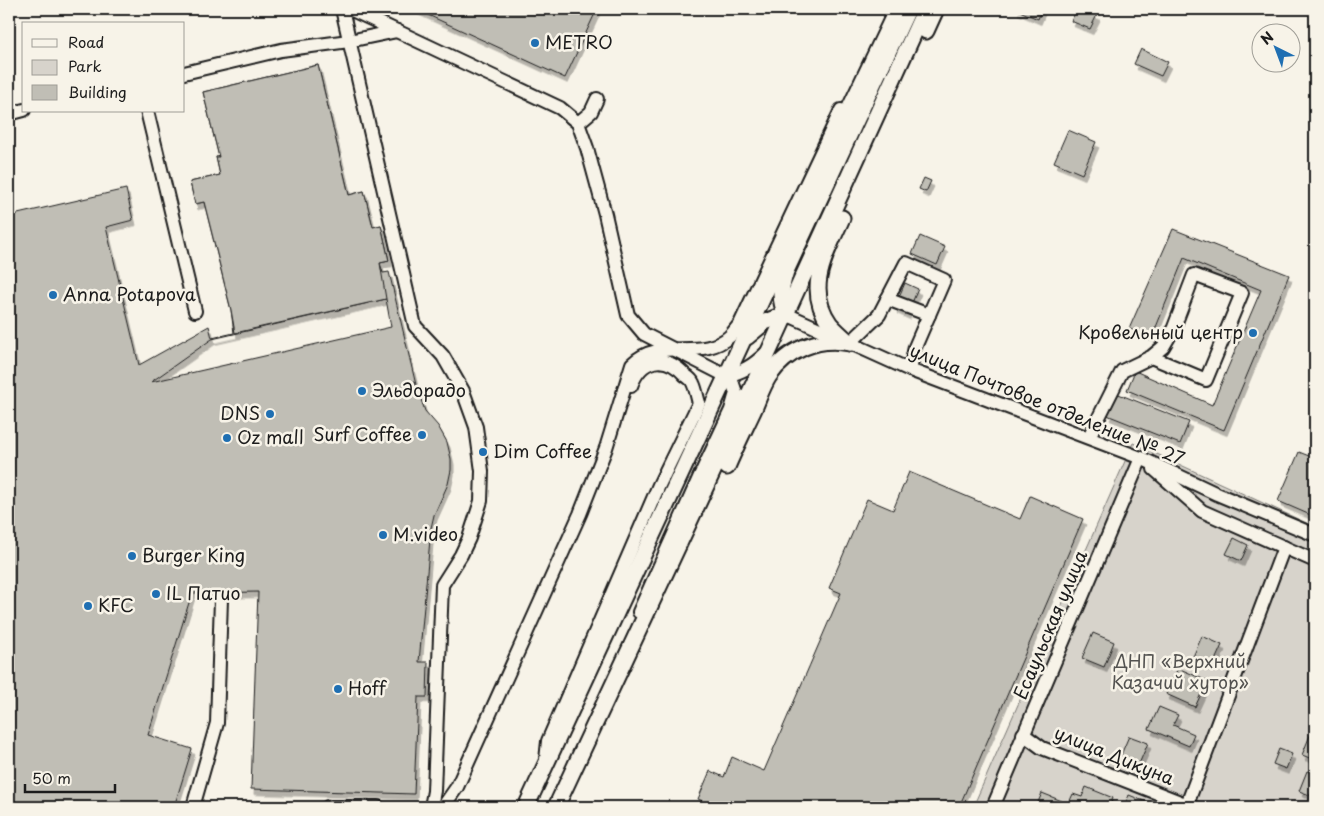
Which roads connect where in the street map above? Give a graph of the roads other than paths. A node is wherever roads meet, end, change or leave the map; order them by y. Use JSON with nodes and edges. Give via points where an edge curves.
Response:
{"nodes":[{"id":1,"x":342,"y":9,"type":"edge"},
{"id":2,"x":350,"y":9,"type":"edge"},
{"id":3,"x":897,"y":9,"type":"edge"},
{"id":4,"x":908,"y":9,"type":"edge"},
{"id":5,"x":925,"y":9,"type":"edge"},
{"id":6,"x":936,"y":9,"type":"edge"},
{"id":7,"x":392,"y":32,"type":"junction"},
{"id":8,"x":883,"y":39,"type":"junction"},
{"id":9,"x":349,"y":41,"type":"junction"},
{"id":10,"x":185,"y":72,"type":"edge"},
{"id":11,"x":597,"y":98,"type":"dead end"},
{"id":12,"x":22,"y":111,"type":"edge"},
{"id":13,"x":147,"y":112,"type":"edge"},
{"id":14,"x":9,"y":114,"type":"edge"},
{"id":15,"x":578,"y":123,"type":"junction"},
{"id":16,"x":887,"y":299,"type":"junction"},
{"id":17,"x":195,"y":310,"type":"dead end"},
{"id":18,"x":786,"y":314,"type":"junction"},
{"id":19,"x":929,"y":315,"type":"junction"},
{"id":20,"x":741,"y":343,"type":"junction"},
{"id":21,"x":850,"y":344,"type":"junction"},
{"id":22,"x":670,"y":348,"type":"junction"},
{"id":23,"x":770,"y":349,"type":"junction"},
{"id":24,"x":1151,"y":357,"type":"junction"},
{"id":25,"x":910,"y":370,"type":"junction"},
{"id":26,"x":726,"y":376,"type":"junction"},
{"id":27,"x":1089,"y":437,"type":"junction"},
{"id":28,"x":1142,"y":458,"type":"junction"},
{"id":29,"x":584,"y":504,"type":"junction"},
{"id":30,"x":1315,"y":535,"type":"edge"},
{"id":31,"x":1284,"y":547,"type":"junction"},
{"id":32,"x":1315,"y":561,"type":"edge"},
{"id":33,"x":221,"y":599,"type":"dead end"},
{"id":34,"x":637,"y":635,"type":"junction"},
{"id":35,"x":1023,"y":734,"type":"junction"},
{"id":36,"x":546,"y":760,"type":"junction"},
{"id":37,"x":574,"y":768,"type":"junction"},
{"id":38,"x":1189,"y":806,"type":"edge"},
{"id":39,"x":193,"y":807,"type":"edge"},
{"id":40,"x":328,"y":807,"type":"edge"},
{"id":41,"x":378,"y":807,"type":"edge"},
{"id":42,"x":431,"y":807,"type":"edge"},
{"id":43,"x":443,"y":807,"type":"edge"},
{"id":44,"x":526,"y":807,"type":"edge"},
{"id":45,"x":556,"y":807,"type":"edge"},
{"id":46,"x":993,"y":807,"type":"edge"}],
"edges":[{"from":1,"to":9,"type":"street"},
{"from":2,"to":7,"type":"street"},
{"from":3,"to":8,"type":"main road"},
{"from":4,"to":18,"type":"main road","via":[[786,271],[780,298]]},
{"from":5,"to":18,"type":"main road"},
{"from":6,"to":21,"type":"main road","via":[[821,266],[817,294],[823,312]]},
{"from":7,"to":9,"type":"street"},
{"from":7,"to":15,"type":"street","via":[[560,108]]},
{"from":8,"to":20,"type":"main road"},
{"from":8,"to":22,"type":"street","via":[[858,74],[740,324],[730,336],[716,344],[704,348]]},
{"from":9,"to":10,"type":"street","via":[[281,50]]},
{"from":9,"to":42,"type":"street","via":[[414,326],[443,356],[463,391],[476,426],[482,471],[481,501],[461,555],[442,585]]},
{"from":11,"to":15,"type":"street","via":[[591,112]]},
{"from":12,"to":14,"type":"street"},
{"from":13,"to":17,"type":"street"},
{"from":15,"to":22,"type":"street","via":[[605,214],[628,315],[644,334]]},
{"from":16,"to":19,"type":"street"},
{"from":16,"to":19,"type":"street","via":[[906,264],[944,280]]},
{"from":16,"to":21,"type":"street","via":[[878,315]]},
{"from":18,"to":20,"type":"main road","via":[[765,322]]},
{"from":18,"to":21,"type":"street","name":"улица Почтовое отделение № 27"},
{"from":18,"to":23,"type":"main road"},
{"from":19,"to":25,"type":"street","via":[[915,347]]},
{"from":20,"to":26,"type":"main road"},
{"from":21,"to":25,"type":"street","name":"улица Почтовое отделение № 27"},
{"from":21,"to":34,"type":"main road","via":[[838,341],[806,346],[783,360],[768,378],[656,620]]},
{"from":22,"to":26,"type":"street"},
{"from":22,"to":29,"type":"street","via":[[640,356],[632,364],[606,448]]},
{"from":23,"to":26,"type":"street","via":[[741,373]]},
{"from":23,"to":34,"type":"main road"},
{"from":24,"to":24,"type":"street","via":[[1163,347],[1173,330],[1194,276],[1242,293],[1206,380]]},
{"from":24,"to":27,"type":"street","via":[[1122,370]]},
{"from":25,"to":27,"type":"street","name":"улица Почтовое отделение № 27"},
{"from":26,"to":36,"type":"main road"},
{"from":26,"to":37,"type":"street","via":[[736,393],[732,410],[576,753]]},
{"from":27,"to":28,"type":"street","name":"улица Почтовое отделение № 27"},
{"from":28,"to":30,"type":"street","name":"улица Почтовое отделение № 27"},
{"from":28,"to":31,"type":"street","via":[[1202,511]]},
{"from":28,"to":35,"type":"street","name":"Есаульская улица"},
{"from":29,"to":36,"type":"street","via":[[592,496],[634,376],[655,360],[669,362],[693,383],[699,402],[659,485],[548,741]]},
{"from":29,"to":43,"type":"street","via":[[456,787]]},
{"from":31,"to":32,"type":"street"},
{"from":31,"to":38,"type":"street"},
{"from":33,"to":39,"type":"street","via":[[217,723]]},
{"from":34,"to":37,"type":"main road"},
{"from":35,"to":38,"type":"street","name":"улица Дикуна","via":[[1042,748]]},
{"from":35,"to":46,"type":"street","name":"Есаульская улица"},
{"from":36,"to":44,"type":"main road"},
{"from":37,"to":45,"type":"main road"},
{"from":40,"to":41,"type":"street"}]}
